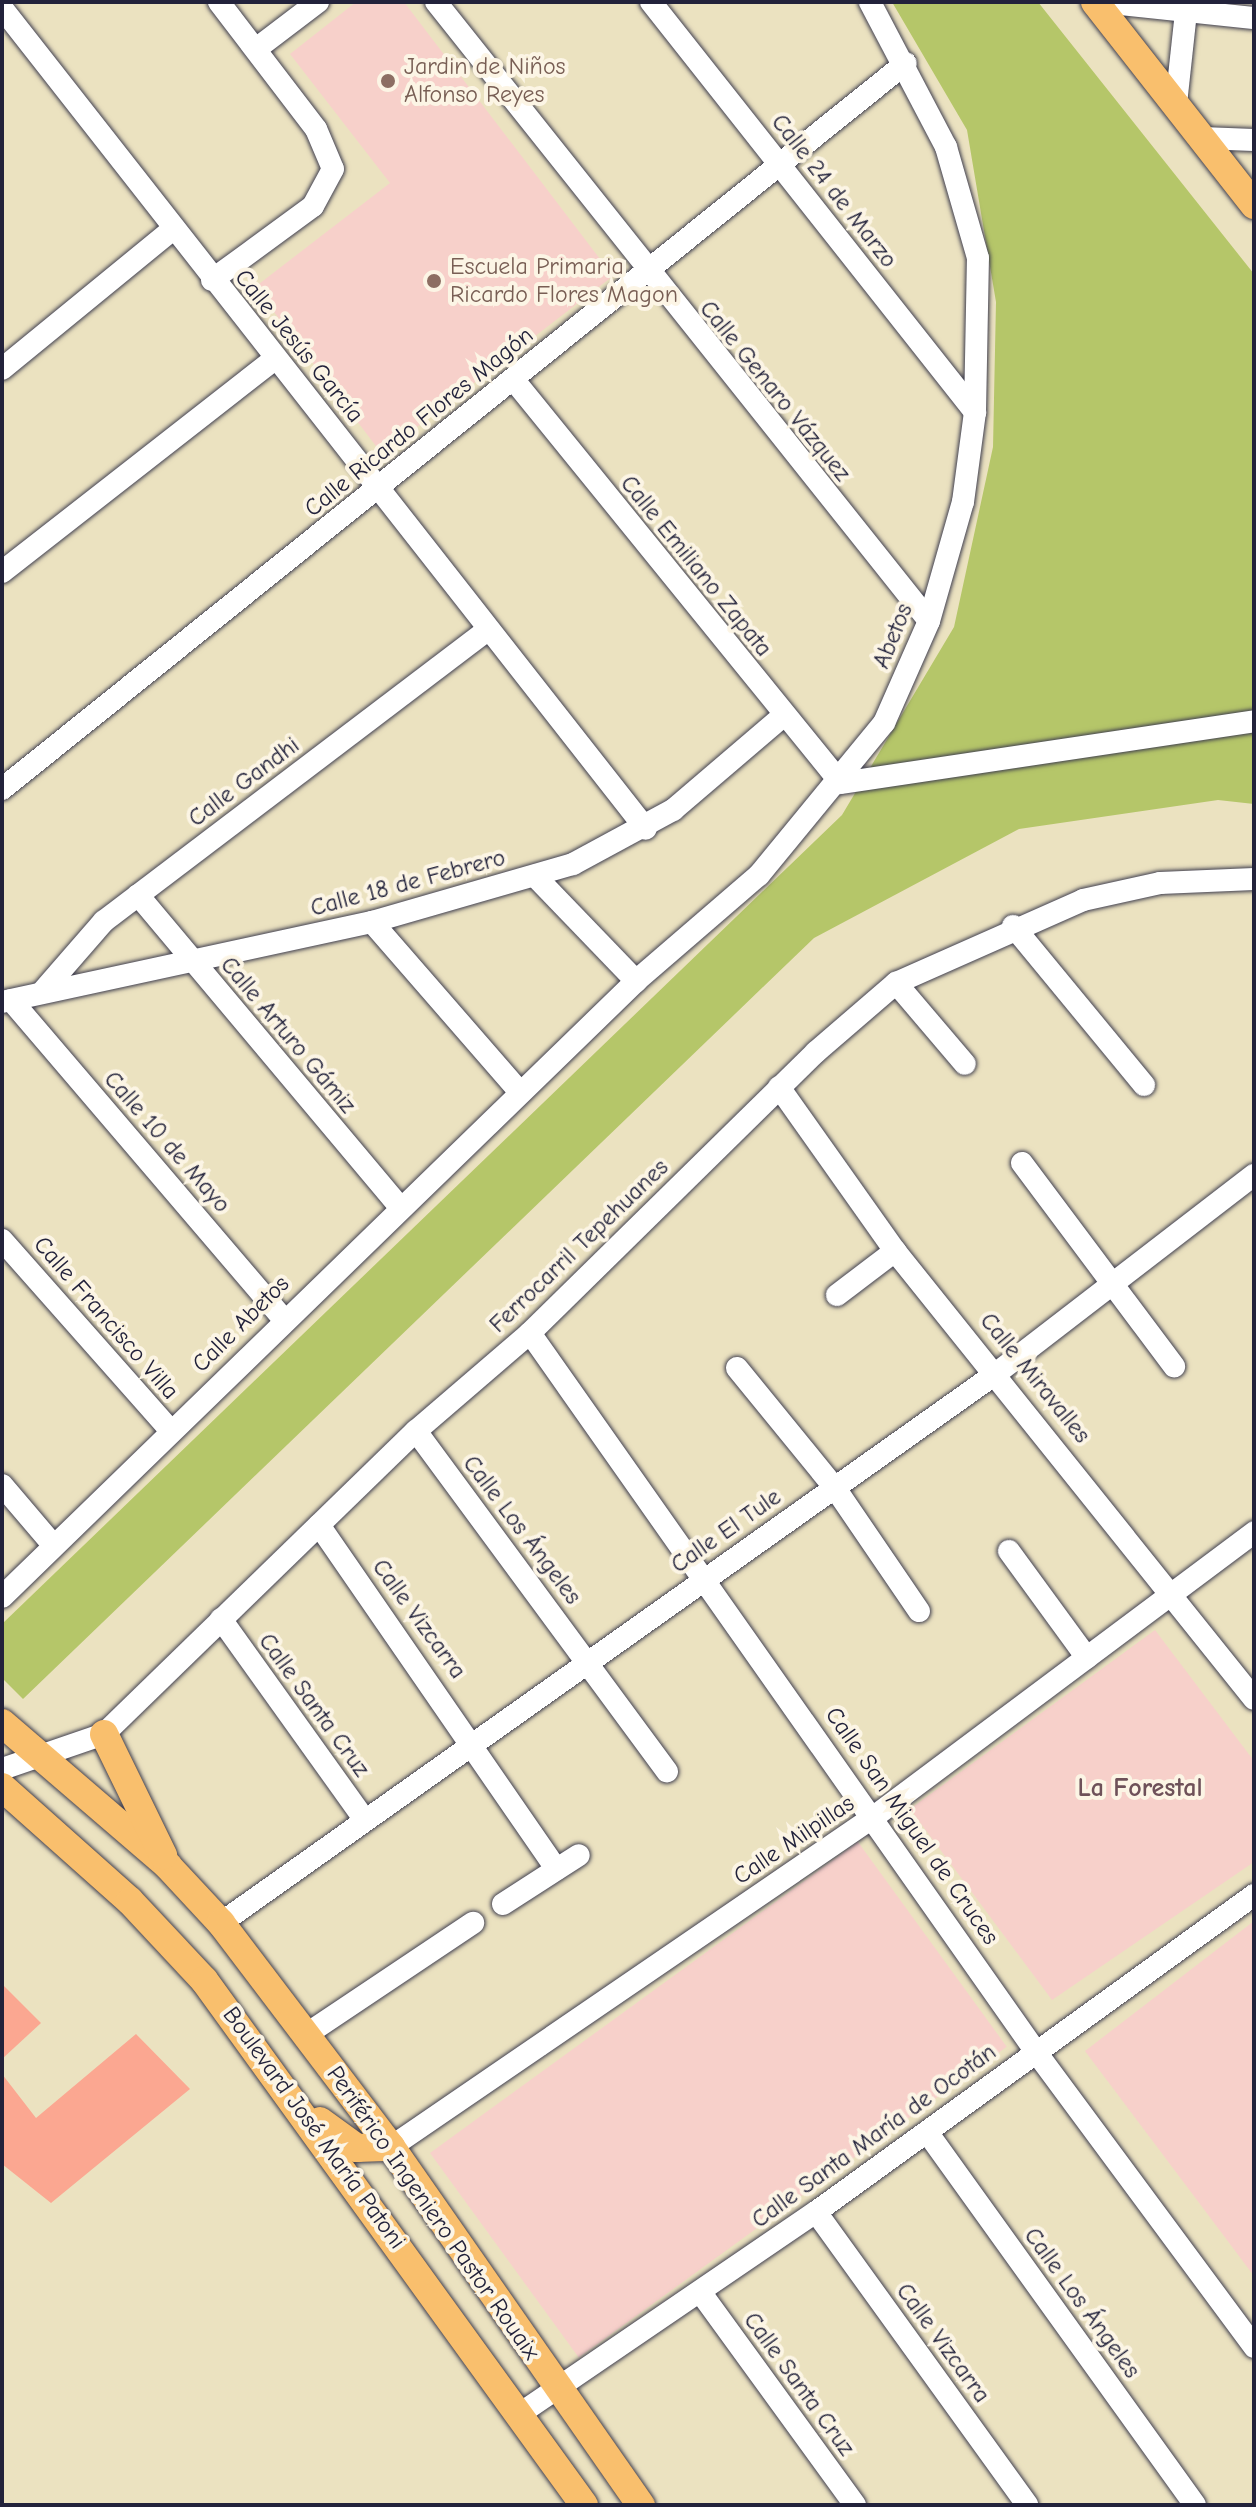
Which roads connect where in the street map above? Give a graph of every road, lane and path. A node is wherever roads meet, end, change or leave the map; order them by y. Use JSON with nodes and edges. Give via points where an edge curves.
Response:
{"nodes":[{"id":1,"x":219,"y":2,"type":"edge"},
{"id":2,"x":318,"y":2,"type":"edge"},
{"id":3,"x":436,"y":2,"type":"edge"},
{"id":4,"x":651,"y":2,"type":"edge"},
{"id":5,"x":870,"y":2,"type":"edge"},
{"id":6,"x":1098,"y":2,"type":"edge"},
{"id":7,"x":1187,"y":6,"type":"edge"},
{"id":8,"x":2,"y":8,"type":"edge"},
{"id":9,"x":1254,"y":18,"type":"edge"},
{"id":10,"x":256,"y":49,"type":"junction"},
{"id":11,"x":906,"y":63,"type":"junction"},
{"id":12,"x":1176,"y":104,"type":"junction"},
{"id":13,"x":1202,"y":138,"type":"junction"},
{"id":14,"x":1254,"y":140,"type":"edge"},
{"id":15,"x":779,"y":163,"type":"junction"},
{"id":16,"x":1254,"y":205,"type":"edge"},
{"id":17,"x":173,"y":229,"type":"junction"},
{"id":18,"x":644,"y":271,"type":"junction"},
{"id":19,"x":212,"y":280,"type":"junction"},
{"id":20,"x":275,"y":359,"type":"junction"},
{"id":21,"x":2,"y":369,"type":"edge"},
{"id":22,"x":513,"y":379,"type":"junction"},
{"id":23,"x":975,"y":412,"type":"junction"},
{"id":24,"x":380,"y":488,"type":"junction"},
{"id":25,"x":2,"y":572,"type":"edge"},
{"id":26,"x":929,"y":621,"type":"junction"},
{"id":27,"x":488,"y":630,"type":"junction"},
{"id":28,"x":783,"y":716,"type":"junction"},
{"id":29,"x":1254,"y":721,"type":"edge"},
{"id":30,"x":841,"y":783,"type":"junction"},
{"id":31,"x":2,"y":789,"type":"edge"},
{"id":32,"x":646,"y":829,"type":"junction"},
{"id":33,"x":535,"y":876,"type":"junction"},
{"id":34,"x":1254,"y":879,"type":"edge"},
{"id":35,"x":138,"y":895,"type":"junction"},
{"id":36,"x":372,"y":922,"type":"junction"},
{"id":37,"x":1013,"y":926,"type":"junction"},
{"id":38,"x":193,"y":962,"type":"junction"},
{"id":39,"x":636,"y":981,"type":"junction"},
{"id":40,"x":896,"y":983,"type":"junction"},
{"id":41,"x":44,"y":990,"type":"junction"},
{"id":42,"x":6,"y":1001,"type":"edge"},
{"id":43,"x":965,"y":1064,"type":"dead end"},
{"id":44,"x":1144,"y":1085,"type":"dead end"},
{"id":45,"x":779,"y":1087,"type":"junction"},
{"id":46,"x":520,"y":1092,"type":"junction"},
{"id":47,"x":1022,"y":1163,"type":"dead end"},
{"id":48,"x":1254,"y":1175,"type":"edge"},
{"id":49,"x":400,"y":1207,"type":"junction"},
{"id":50,"x":2,"y":1240,"type":"edge"},
{"id":51,"x":895,"y":1251,"type":"junction"},
{"id":52,"x":1111,"y":1283,"type":"junction"},
{"id":53,"x":837,"y":1295,"type":"dead end"},
{"id":54,"x":283,"y":1318,"type":"junction"},
{"id":55,"x":530,"y":1333,"type":"junction"},
{"id":56,"x":1174,"y":1366,"type":"dead end"},
{"id":57,"x":737,"y":1368,"type":"dead end"},
{"id":58,"x":998,"y":1372,"type":"junction"},
{"id":59,"x":171,"y":1431,"type":"junction"},
{"id":60,"x":416,"y":1431,"type":"junction"},
{"id":61,"x":2,"y":1485,"type":"edge"},
{"id":62,"x":835,"y":1488,"type":"junction"},
{"id":63,"x":319,"y":1525,"type":"junction"},
{"id":64,"x":1254,"y":1532,"type":"edge"},
{"id":65,"x":54,"y":1546,"type":"junction"},
{"id":66,"x":1009,"y":1551,"type":"dead end"},
{"id":67,"x":705,"y":1577,"type":"junction"},
{"id":68,"x":1173,"y":1595,"type":"junction"},
{"id":69,"x":2,"y":1597,"type":"edge"},
{"id":70,"x":919,"y":1611,"type":"dead end"},
{"id":71,"x":221,"y":1619,"type":"junction"},
{"id":72,"x":1087,"y":1658,"type":"junction"},
{"id":73,"x":588,"y":1661,"type":"junction"},
{"id":74,"x":1254,"y":1699,"type":"edge"},
{"id":75,"x":2,"y":1723,"type":"edge"},
{"id":76,"x":104,"y":1734,"type":"junction"},
{"id":77,"x":476,"y":1743,"type":"junction"},
{"id":78,"x":38,"y":1751,"type":"junction"},
{"id":79,"x":2,"y":1769,"type":"edge"},
{"id":80,"x":667,"y":1771,"type":"dead end"},
{"id":81,"x":2,"y":1787,"type":"edge"},
{"id":82,"x":875,"y":1816,"type":"junction"},
{"id":83,"x":365,"y":1820,"type":"junction"},
{"id":84,"x":579,"y":1855,"type":"dead end"},
{"id":85,"x":168,"y":1866,"type":"junction"},
{"id":86,"x":556,"y":1869,"type":"junction"},
{"id":87,"x":1254,"y":1895,"type":"edge"},
{"id":88,"x":503,"y":1904,"type":"dead end"},
{"id":89,"x":221,"y":1923,"type":"junction"},
{"id":90,"x":473,"y":1923,"type":"dead end"},
{"id":91,"x":307,"y":2034,"type":"junction"},
{"id":92,"x":1036,"y":2052,"type":"junction"},
{"id":93,"x":286,"y":2091,"type":"junction"},
{"id":94,"x":927,"y":2132,"type":"junction"},
{"id":95,"x":391,"y":2147,"type":"junction"},
{"id":96,"x":816,"y":2212,"type":"junction"},
{"id":97,"x":701,"y":2293,"type":"junction"},
{"id":98,"x":1254,"y":2347,"type":"edge"},
{"id":99,"x":555,"y":2389,"type":"junction"},
{"id":100,"x":521,"y":2413,"type":"junction"},
{"id":101,"x":584,"y":2505,"type":"edge"},
{"id":102,"x":641,"y":2505,"type":"edge"},
{"id":103,"x":855,"y":2505,"type":"edge"},
{"id":104,"x":1027,"y":2505,"type":"edge"},
{"id":105,"x":1195,"y":2505,"type":"edge"}],
"edges":[{"from":1,"to":10,"type":"street"},
{"from":2,"to":10,"type":"street"},
{"from":3,"to":18,"type":"street","name":"Calle Genaro Vázquez"},
{"from":4,"to":15,"type":"street","name":"Calle 24 de Marzo"},
{"from":5,"to":11,"type":"street","name":"Abetos"},
{"from":6,"to":7,"type":"street"},
{"from":6,"to":12,"type":"main road"},
{"from":7,"to":9,"type":"street"},
{"from":7,"to":12,"type":"street"},
{"from":8,"to":17,"type":"street","name":"Calle Jesús García"},
{"from":10,"to":19,"type":"street","via":[[325,144],[333,169],[313,206]]},
{"from":11,"to":15,"type":"street","name":"Calle Ricardo Flores Magón"},
{"from":11,"to":23,"type":"street","name":"Abetos","via":[[971,221]]},
{"from":12,"to":13,"type":"main road"},
{"from":13,"to":14,"type":"street"},
{"from":13,"to":16,"type":"main road"},
{"from":15,"to":18,"type":"street","name":"Calle Ricardo Flores Magón"},
{"from":15,"to":23,"type":"street","name":"Calle 24 de Marzo"},
{"from":17,"to":19,"type":"street","name":"Calle Jesús García"},
{"from":17,"to":21,"type":"street"},
{"from":18,"to":22,"type":"street","name":"Calle Ricardo Flores Magón"},
{"from":18,"to":26,"type":"street","name":"Calle Genaro Vázquez"},
{"from":19,"to":20,"type":"street","name":"Calle Jesús García"},
{"from":20,"to":24,"type":"street","name":"Calle Jesús García"},
{"from":20,"to":25,"type":"street"},
{"from":22,"to":24,"type":"street","name":"Calle Ricardo Flores Magón"},
{"from":22,"to":28,"type":"street","name":"Calle Emiliano Zapata"},
{"from":23,"to":26,"type":"street","name":"Abetos","via":[[956,535]]},
{"from":24,"to":27,"type":"street","name":"Calle Jesús García"},
{"from":24,"to":31,"type":"street","name":"Calle Ricardo Flores Magón"},
{"from":26,"to":30,"type":"street","name":"Abetos","via":[[884,723]]},
{"from":27,"to":32,"type":"street","name":"Calle Jesús García"},
{"from":27,"to":35,"type":"street","name":"Calle Gandhi"},
{"from":28,"to":30,"type":"street","name":"Calle Emiliano Zapata"},
{"from":28,"to":32,"type":"street","name":"Calle 18 de Febrero"},
{"from":29,"to":30,"type":"street"},
{"from":30,"to":39,"type":"street","name":"Abetos","via":[[759,875]]},
{"from":32,"to":33,"type":"street","name":"Calle 18 de Febrero"},
{"from":33,"to":36,"type":"street","name":"Calle 18 de Febrero"},
{"from":33,"to":39,"type":"street"},
{"from":34,"to":37,"type":"street","name":"Ferrocarril Tepehuanes","via":[[1120,890]]},
{"from":35,"to":38,"type":"street","name":"Calle Arturo Gámiz"},
{"from":35,"to":41,"type":"street","name":"Calle Gandhi","via":[[84,939]]},
{"from":36,"to":38,"type":"street","name":"Calle 18 de Febrero"},
{"from":36,"to":46,"type":"street"},
{"from":37,"to":40,"type":"street","name":"Ferrocarril Tepehuanes"},
{"from":37,"to":44,"type":"street"},
{"from":38,"to":41,"type":"street","name":"Calle 18 de Febrero"},
{"from":38,"to":49,"type":"street","name":"Calle Arturo Gámiz"},
{"from":39,"to":46,"type":"street","name":"Abetos"},
{"from":40,"to":43,"type":"street"},
{"from":40,"to":45,"type":"street","name":"Ferrocarril Tepehuanes"},
{"from":41,"to":42,"type":"street","name":"Calle 18 de Febrero"},
{"from":42,"to":54,"type":"street","name":"Calle 10 de Mayo"},
{"from":45,"to":51,"type":"street","name":"Calle Miravalles"},
{"from":45,"to":55,"type":"street","name":"Ferrocarril Tepehuanes"},
{"from":46,"to":49,"type":"street","name":"Calle Abetos"},
{"from":47,"to":52,"type":"street"},
{"from":48,"to":52,"type":"street","name":"Calle El Tule"},
{"from":49,"to":54,"type":"street","name":"Calle Abetos"},
{"from":50,"to":59,"type":"street","name":"Calle Francisco Villa"},
{"from":51,"to":53,"type":"street"},
{"from":51,"to":58,"type":"street","name":"Calle Miravalles"},
{"from":52,"to":56,"type":"street"},
{"from":52,"to":58,"type":"street","name":"Calle El Tule"},
{"from":54,"to":59,"type":"street","name":"Calle Abetos"},
{"from":55,"to":60,"type":"street","name":"Ferrocarril Tepehuanes"},
{"from":55,"to":67,"type":"street","name":"Calle San Miguel de Cruces"},
{"from":57,"to":62,"type":"street"},
{"from":58,"to":62,"type":"street","name":"Calle El Tule"},
{"from":58,"to":68,"type":"street","name":"Calle Miravalles"},
{"from":59,"to":65,"type":"street","name":"Calle Abetos"},
{"from":60,"to":63,"type":"street","name":"Ferrocarril Tepehuanes"},
{"from":60,"to":73,"type":"street","name":"Calle Los Ángeles"},
{"from":61,"to":65,"type":"street"},
{"from":62,"to":67,"type":"street","name":"Calle El Tule"},
{"from":62,"to":70,"type":"street"},
{"from":63,"to":71,"type":"street","name":"Ferrocarril Tepehuanes"},
{"from":63,"to":77,"type":"street","name":"Calle Vizcarra"},
{"from":64,"to":68,"type":"street","name":"Calle Milpillas"},
{"from":65,"to":69,"type":"street","name":"Calle Abetos"},
{"from":66,"to":72,"type":"street"},
{"from":67,"to":73,"type":"street","name":"Calle El Tule"},
{"from":67,"to":82,"type":"street","name":"Calle San Miguel de Cruces"},
{"from":68,"to":72,"type":"street","name":"Calle Milpillas"},
{"from":68,"to":74,"type":"street","name":"Calle Miravalles"},
{"from":71,"to":76,"type":"street","name":"Ferrocarril Tepehuanes"},
{"from":71,"to":83,"type":"street","name":"Calle Santa Cruz"},
{"from":72,"to":82,"type":"street","name":"Calle Milpillas"},
{"from":73,"to":77,"type":"street","name":"Calle El Tule"},
{"from":73,"to":80,"type":"street","name":"Calle Los Ángeles"},
{"from":75,"to":78,"type":"main road"},
{"from":76,"to":78,"type":"street"},
{"from":76,"to":85,"type":"main road"},
{"from":77,"to":83,"type":"street","name":"Calle El Tule"},
{"from":77,"to":86,"type":"street","name":"Calle Vizcarra"},
{"from":78,"to":79,"type":"street"},
{"from":78,"to":85,"type":"main road"},
{"from":81,"to":93,"type":"main road","name":"Boulevard José María Patoni","via":[[182,1954]]},
{"from":82,"to":92,"type":"street","name":"Calle San Miguel de Cruces"},
{"from":82,"to":95,"type":"street","name":"Calle Milpillas"},
{"from":83,"to":89,"type":"street","name":"Calle El Tule"},
{"from":84,"to":86,"type":"street"},
{"from":85,"to":89,"type":"main road"},
{"from":86,"to":88,"type":"street"},
{"from":87,"to":92,"type":"street","name":"Calle Santa María de Ocotán"},
{"from":89,"to":91,"type":"main road","name":"Periférico Ingeniero Pastor Rouaix"},
{"from":90,"to":91,"type":"street"},
{"from":91,"to":95,"type":"main road","name":"Periférico Ingeniero Pastor Rouaix"},
{"from":92,"to":94,"type":"street","name":"Calle Santa María de Ocotán"},
{"from":92,"to":98,"type":"street","name":"Calle San Miguel de Cruces"},
{"from":93,"to":95,"type":"main road","via":[[347,2143]]},
{"from":93,"to":100,"type":"main road","name":"Boulevard José María Patoni"},
{"from":94,"to":96,"type":"street","name":"Calle Santa María de Ocotán"},
{"from":94,"to":105,"type":"street","name":"Calle Los Ángeles"},
{"from":95,"to":99,"type":"main road","name":"Periférico Ingeniero Pastor Rouaix"},
{"from":96,"to":97,"type":"street","name":"Calle Santa María de Ocotán"},
{"from":96,"to":104,"type":"street","name":"Calle Vizcarra"},
{"from":97,"to":99,"type":"street","name":"Calle Santa María de Ocotán"},
{"from":97,"to":103,"type":"street","name":"Calle Santa Cruz"},
{"from":99,"to":100,"type":"street","name":"Calle Santa María de Ocotán"},
{"from":99,"to":102,"type":"main road","name":"Periférico Ingeniero Pastor Rouaix"},
{"from":100,"to":101,"type":"main road","name":"Boulevard José María Patoni"}]}
